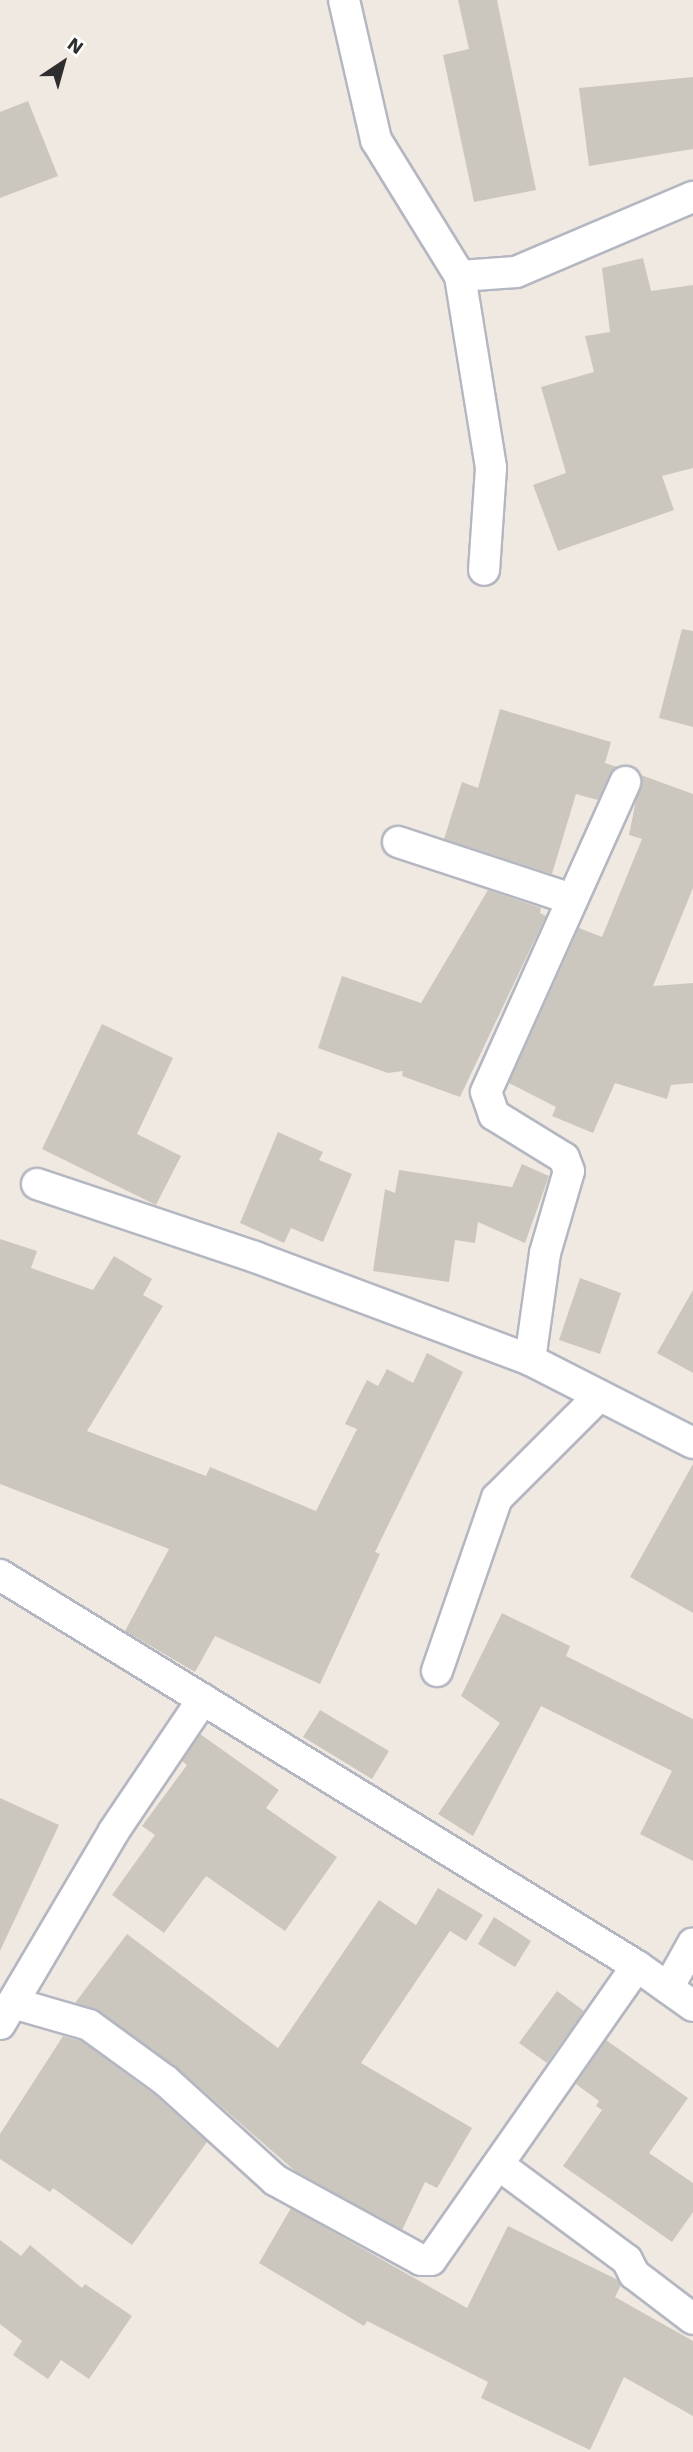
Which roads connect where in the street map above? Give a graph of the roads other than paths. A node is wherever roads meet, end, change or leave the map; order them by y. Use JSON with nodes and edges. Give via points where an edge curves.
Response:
{"nodes":[{"id":1,"x":344,"y":0,"type":"edge"},
{"id":2,"x":693,"y":197,"type":"edge"},
{"id":3,"x":460,"y":276,"type":"junction"},
{"id":4,"x":484,"y":570,"type":"dead end"},
{"id":5,"x":625,"y":782,"type":"dead end"},
{"id":6,"x":398,"y":842,"type":"dead end"},
{"id":7,"x":571,"y":899,"type":"junction"},
{"id":8,"x":37,"y":1184,"type":"dead end"},
{"id":9,"x":530,"y":1360,"type":"junction"},
{"id":10,"x":598,"y":1397,"type":"junction"},
{"id":11,"x":693,"y":1443,"type":"edge"},
{"id":12,"x":0,"y":1575,"type":"edge"},
{"id":13,"x":437,"y":1671,"type":"dead end"},
{"id":14,"x":204,"y":1699,"type":"junction"},
{"id":15,"x":693,"y":1943,"type":"edge"},
{"id":16,"x":637,"y":1966,"type":"junction"},
{"id":17,"x":668,"y":1988,"type":"junction"},
{"id":18,"x":693,"y":2006,"type":"edge"},
{"id":19,"x":6,"y":2014,"type":"edge"},
{"id":20,"x":499,"y":2165,"type":"junction"},
{"id":21,"x":693,"y":2319,"type":"edge"}],
"edges":[{"from":1,"to":3,"type":"street","via":[[376,140]]},
{"from":2,"to":3,"type":"street","via":[[516,272]]},
{"from":3,"to":4,"type":"street","via":[[491,468]]},
{"from":5,"to":7,"type":"street"},
{"from":6,"to":7,"type":"street"},
{"from":7,"to":9,"type":"street","via":[[486,1091],[494,1115],[564,1158],[569,1171],[545,1253]]},
{"from":8,"to":9,"type":"street","via":[[255,1257]]},
{"from":9,"to":10,"type":"street"},
{"from":10,"to":11,"type":"street"},
{"from":10,"to":13,"type":"street","via":[[497,1498]]},
{"from":12,"to":14,"type":"street"},
{"from":14,"to":16,"type":"street"},
{"from":14,"to":19,"type":"street","via":[[114,1831]]},
{"from":15,"to":17,"type":"street"},
{"from":16,"to":17,"type":"street"},
{"from":16,"to":20,"type":"street"},
{"from":17,"to":18,"type":"street"},
{"from":19,"to":20,"type":"street","via":[[89,2025],[166,2081],[275,2180],[421,2260],[431,2260]]},
{"from":20,"to":21,"type":"street","via":[[627,2260],[634,2274]]}]}
